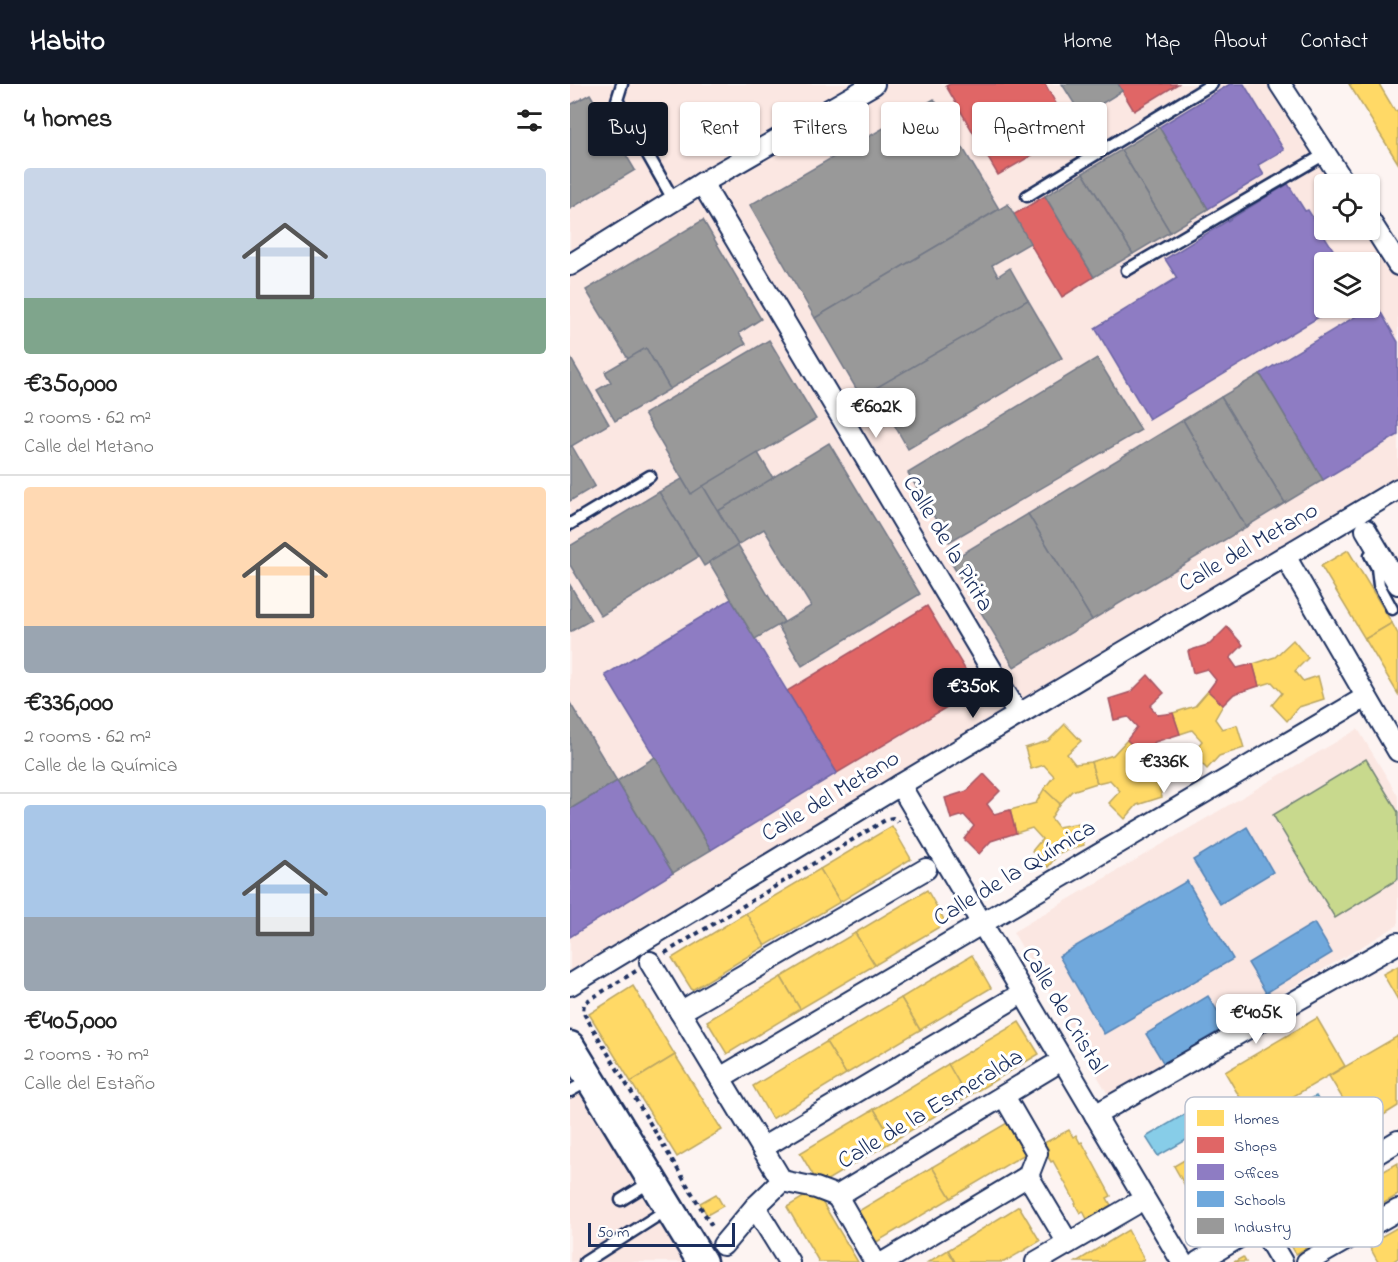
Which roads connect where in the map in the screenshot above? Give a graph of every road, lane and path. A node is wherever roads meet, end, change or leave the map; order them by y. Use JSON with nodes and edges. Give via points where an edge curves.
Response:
{"nodes":[{"id":1,"x":622,"y":84,"type":"edge"},
{"id":2,"x":874,"y":84,"type":"edge"},
{"id":3,"x":1212,"y":84,"type":"edge"},
{"id":4,"x":1280,"y":84,"type":"edge"},
{"id":5,"x":1325,"y":154,"type":"junction"},
{"id":6,"x":1338,"y":174,"type":"edge"},
{"id":7,"x":702,"y":183,"type":"junction"},
{"id":8,"x":1027,"y":196,"type":"dead end"},
{"id":9,"x":674,"y":201,"type":"junction"},
{"id":10,"x":1380,"y":237,"type":"edge"},
{"id":11,"x":570,"y":265,"type":"edge"},
{"id":12,"x":1398,"y":265,"type":"edge"},
{"id":13,"x":1127,"y":270,"type":"dead end"},
{"id":14,"x":650,"y":476,"type":"dead end"},
{"id":15,"x":1398,"y":489,"type":"edge"},
{"id":16,"x":1349,"y":519,"type":"junction"},
{"id":17,"x":570,"y":524,"type":"edge"},
{"id":18,"x":1366,"y":530,"type":"dead end"},
{"id":19,"x":1284,"y":556,"type":"junction"},
{"id":20,"x":1398,"y":584,"type":"edge"},
{"id":21,"x":1392,"y":609,"type":"dead end"},
{"id":22,"x":1366,"y":697,"type":"junction"},
{"id":23,"x":1018,"y":714,"type":"junction"},
{"id":24,"x":1398,"y":751,"type":"edge"},
{"id":25,"x":900,"y":785,"type":"junction"},
{"id":26,"x":926,"y":869,"type":"dead end"},
{"id":27,"x":982,"y":924,"type":"junction"},
{"id":28,"x":1398,"y":943,"type":"edge"},
{"id":29,"x":650,"y":962,"type":"dead end"},
{"id":30,"x":570,"y":985,"type":"edge"},
{"id":31,"x":1011,"y":1000,"type":"dead end"},
{"id":32,"x":680,"y":1012,"type":"junction"},
{"id":33,"x":570,"y":1046,"type":"edge"},
{"id":34,"x":1051,"y":1067,"type":"dead end"},
{"id":35,"x":720,"y":1078,"type":"junction"},
{"id":36,"x":580,"y":1086,"type":"edge"},
{"id":37,"x":1004,"y":1096,"type":"junction"},
{"id":38,"x":1095,"y":1115,"type":"junction"},
{"id":39,"x":1398,"y":1141,"type":"edge"},
{"id":40,"x":762,"y":1148,"type":"junction"},
{"id":41,"x":1383,"y":1150,"type":"edge"},
{"id":42,"x":1028,"y":1176,"type":"junction"},
{"id":43,"x":652,"y":1181,"type":"junction"},
{"id":44,"x":782,"y":1181,"type":"junction"},
{"id":45,"x":837,"y":1196,"type":"junction"},
{"id":46,"x":621,"y":1200,"type":"dead end"},
{"id":47,"x":1134,"y":1205,"type":"dead end"},
{"id":48,"x":755,"y":1207,"type":"junction"},
{"id":49,"x":668,"y":1209,"type":"junction"},
{"id":50,"x":1398,"y":1210,"type":"edge"},
{"id":51,"x":1383,"y":1219,"type":"edge"},
{"id":52,"x":1185,"y":1233,"type":"edge"},
{"id":53,"x":1169,"y":1239,"type":"junction"},
{"id":54,"x":1068,"y":1243,"type":"junction"},
{"id":55,"x":1223,"y":1247,"type":"edge"},
{"id":56,"x":1273,"y":1247,"type":"edge"},
{"id":57,"x":1339,"y":1247,"type":"edge"},
{"id":58,"x":713,"y":1253,"type":"edge"},
{"id":59,"x":1320,"y":1259,"type":"edge"},
{"id":60,"x":585,"y":1262,"type":"edge"},
{"id":61,"x":789,"y":1262,"type":"edge"},
{"id":62,"x":875,"y":1262,"type":"edge"},
{"id":63,"x":884,"y":1262,"type":"edge"},
{"id":64,"x":1036,"y":1262,"type":"edge"},
{"id":65,"x":1182,"y":1262,"type":"edge"},
{"id":66,"x":1198,"y":1262,"type":"edge"},
{"id":67,"x":1282,"y":1262,"type":"edge"}],
"edges":[{"from":1,"to":9,"type":"lane","via":[[617,100]]},
{"from":2,"to":7,"type":"street"},
{"from":3,"to":8,"type":"lane"},
{"from":4,"to":5,"type":"street"},
{"from":5,"to":6,"type":"street"},
{"from":5,"to":13,"type":"lane"},
{"from":7,"to":9,"type":"street"},
{"from":7,"to":23,"type":"street","name":"Calle de la Pirita"},
{"from":9,"to":11,"type":"street"},
{"from":10,"to":12,"type":"street"},
{"from":14,"to":17,"type":"lane"},
{"from":15,"to":16,"type":"street","name":"Calle del Metano"},
{"from":16,"to":19,"type":"street","name":"Calle del Metano"},
{"from":16,"to":21,"type":"lane","via":[[1377,568],[1379,585]]},
{"from":18,"to":20,"type":"street"},
{"from":19,"to":22,"type":"street"},
{"from":19,"to":23,"type":"street","name":"Calle del Metano"},
{"from":22,"to":24,"type":"street"},
{"from":22,"to":27,"type":"street","name":"Calle de la Química"},
{"from":23,"to":25,"type":"street","name":"Calle del Metano"},
{"from":25,"to":27,"type":"street","name":"Calle de Cristal"},
{"from":25,"to":30,"type":"street","name":"Calle del Metano"},
{"from":26,"to":32,"type":"street"},
{"from":27,"to":35,"type":"street","name":"Calle de la Química"},
{"from":27,"to":38,"type":"street","name":"Calle de Cristal"},
{"from":28,"to":38,"type":"street"},
{"from":29,"to":32,"type":"street"},
{"from":31,"to":40,"type":"street"},
{"from":32,"to":35,"type":"street"},
{"from":33,"to":36,"type":"street"},
{"from":34,"to":37,"type":"street","name":"Calle de la Esmeralda"},
{"from":35,"to":40,"type":"street"},
{"from":36,"to":43,"type":"street"},
{"from":37,"to":42,"type":"street","via":[[1037,1153]]},
{"from":37,"to":45,"type":"street","name":"Calle de la Esmeralda"},
{"from":38,"to":53,"type":"street","name":"Calle de Cristal"},
{"from":39,"to":41,"type":"street"},
{"from":40,"to":44,"type":"street"},
{"from":42,"to":54,"type":"street"},
{"from":42,"to":63,"type":"street"},
{"from":43,"to":46,"type":"lane"},
{"from":43,"to":49,"type":"street"},
{"from":44,"to":45,"type":"street"},
{"from":44,"to":48,"type":"street"},
{"from":45,"to":62,"type":"street"},
{"from":47,"to":54,"type":"street"},
{"from":48,"to":58,"type":"street"},
{"from":48,"to":61,"type":"street"},
{"from":49,"to":58,"type":"street"},
{"from":49,"to":60,"type":"lane"},
{"from":50,"to":51,"type":"street"},
{"from":52,"to":53,"type":"path"},
{"from":53,"to":65,"type":"street","name":"Calle de Cristal"},
{"from":54,"to":64,"type":"street"},
{"from":55,"to":66,"type":"street"},
{"from":56,"to":67,"type":"street"},
{"from":57,"to":59,"type":"street"}]}
